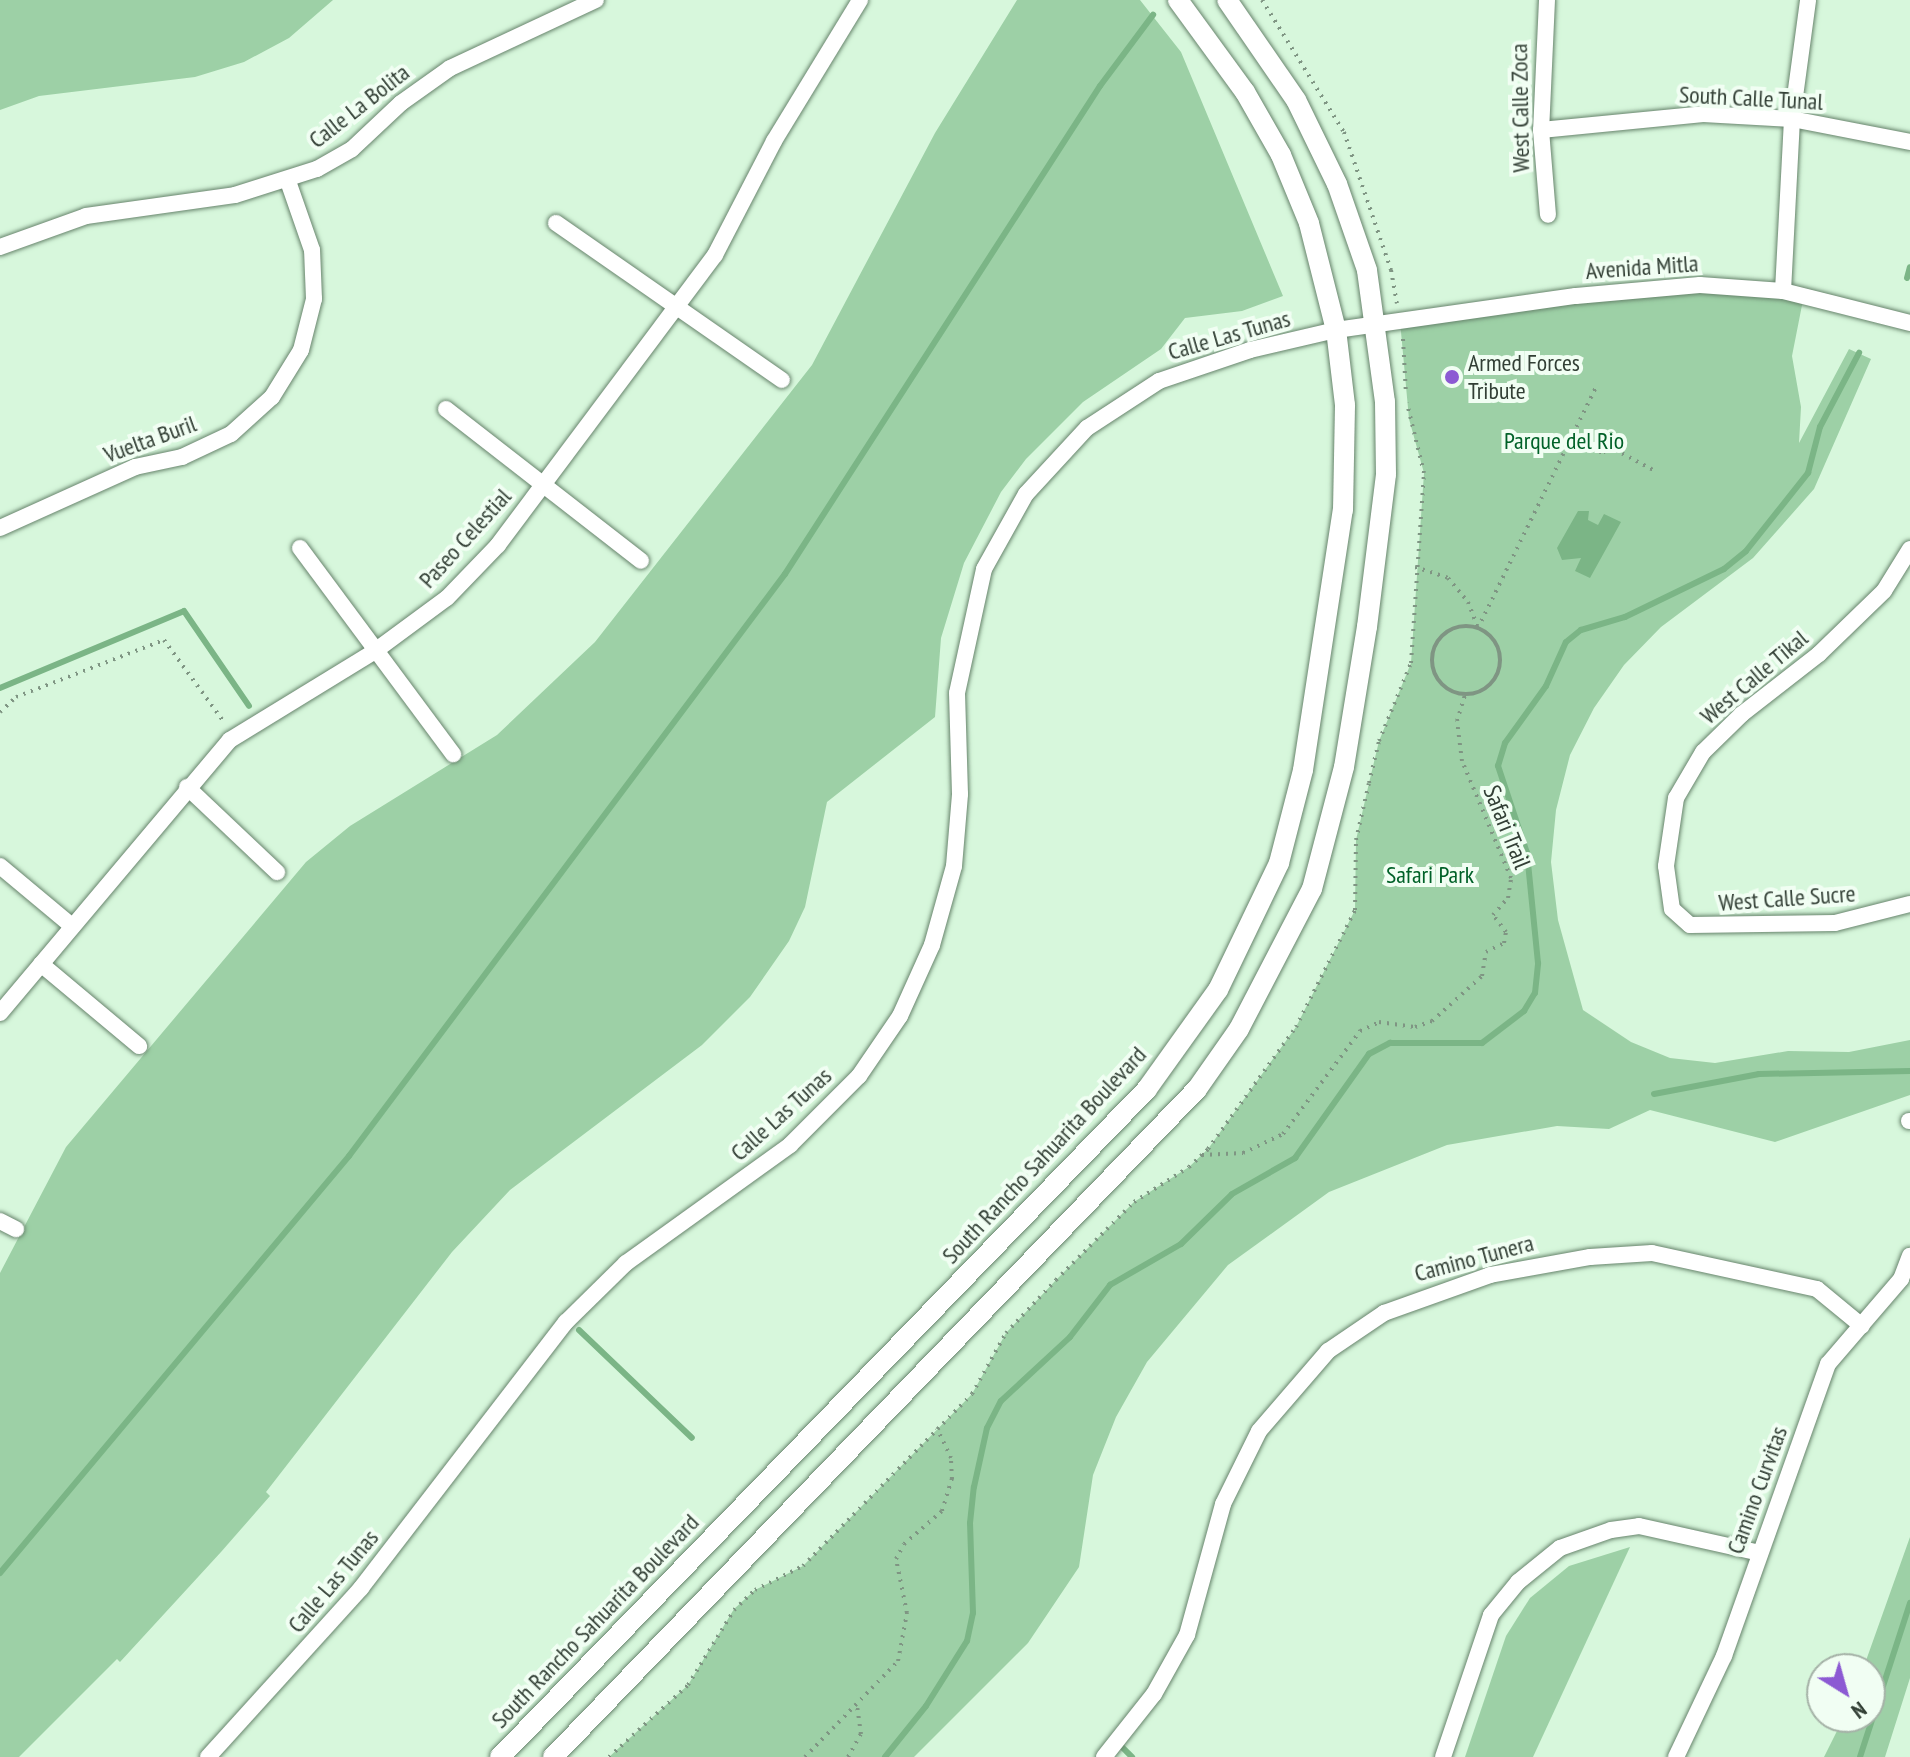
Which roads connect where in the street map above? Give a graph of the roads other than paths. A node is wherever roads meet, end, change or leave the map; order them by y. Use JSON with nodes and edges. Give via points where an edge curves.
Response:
{"nodes":[{"id":1,"x":596,"y":0,"type":"edge"},
{"id":2,"x":1178,"y":0,"type":"edge"},
{"id":3,"x":1227,"y":0,"type":"edge"},
{"id":4,"x":1547,"y":0,"type":"edge"},
{"id":5,"x":1808,"y":0,"type":"edge"},
{"id":6,"x":855,"y":2,"type":"edge"},
{"id":7,"x":1792,"y":119,"type":"junction"},
{"id":8,"x":1541,"y":130,"type":"junction"},
{"id":9,"x":1910,"y":142,"type":"edge"},
{"id":10,"x":288,"y":181,"type":"junction"},
{"id":11,"x":1548,"y":215,"type":"dead end"},
{"id":12,"x":556,"y":223,"type":"dead end"},
{"id":13,"x":0,"y":247,"type":"edge"},
{"id":14,"x":1783,"y":291,"type":"junction"},
{"id":15,"x":680,"y":306,"type":"junction"},
{"id":16,"x":1910,"y":323,"type":"edge"},
{"id":17,"x":1376,"y":324,"type":"junction"},
{"id":18,"x":1336,"y":330,"type":"junction"},
{"id":19,"x":782,"y":380,"type":"dead end"},
{"id":20,"x":446,"y":409,"type":"dead end"},
{"id":21,"x":543,"y":485,"type":"junction"},
{"id":22,"x":0,"y":528,"type":"edge"},
{"id":23,"x":300,"y":548,"type":"dead end"},
{"id":24,"x":1910,"y":549,"type":"edge"},
{"id":25,"x":641,"y":561,"type":"dead end"},
{"id":26,"x":375,"y":651,"type":"junction"},
{"id":27,"x":453,"y":754,"type":"dead end"},
{"id":28,"x":187,"y":787,"type":"junction"},
{"id":29,"x":0,"y":866,"type":"edge"},
{"id":30,"x":277,"y":872,"type":"dead end"},
{"id":31,"x":1910,"y":904,"type":"edge"},
{"id":32,"x":1672,"y":909,"type":"joint"},
{"id":33,"x":72,"y":926,"type":"junction"},
{"id":34,"x":41,"y":964,"type":"junction"},
{"id":35,"x":0,"y":1013,"type":"edge"},
{"id":36,"x":139,"y":1046,"type":"dead end"},
{"id":37,"x":0,"y":1221,"type":"edge"},
{"id":38,"x":16,"y":1229,"type":"dead end"},
{"id":39,"x":1910,"y":1256,"type":"edge"},
{"id":40,"x":1862,"y":1326,"type":"junction"},
{"id":41,"x":1760,"y":1553,"type":"junction"},
{"id":42,"x":208,"y":1757,"type":"edge"},
{"id":43,"x":500,"y":1757,"type":"edge"},
{"id":44,"x":553,"y":1757,"type":"edge"},
{"id":45,"x":1104,"y":1757,"type":"edge"},
{"id":46,"x":1443,"y":1757,"type":"edge"},
{"id":47,"x":1676,"y":1757,"type":"edge"}],
"edges":[{"from":1,"to":10,"type":"street","name":"Calle La Bolita","via":[[450,68],[401,103],[352,149]]},
{"from":2,"to":18,"type":"street","name":"South Rancho Sahuarita Boulevard","via":[[1245,92],[1281,155],[1309,223]]},
{"from":3,"to":17,"type":"street","via":[[1296,100],[1337,184],[1367,270]]},
{"from":4,"to":8,"type":"street","name":"West Calle Zoca"},
{"from":5,"to":7,"type":"street"},
{"from":6,"to":15,"type":"street","name":"Paseo Celestial","via":[[715,255]]},
{"from":7,"to":8,"type":"street","name":"South Calle Tunal","via":[[1703,114]]},
{"from":7,"to":9,"type":"street","name":"South Calle Tunal"},
{"from":7,"to":14,"type":"street"},
{"from":8,"to":11,"type":"street","name":"West Calle Zoca"},
{"from":10,"to":13,"type":"street","name":"Calle La Bolita","via":[[235,195],[86,216]]},
{"from":10,"to":22,"type":"street","name":"Vuelta Buril","via":[[312,250],[314,299],[301,350],[272,397],[231,434],[182,457],[135,467]]},
{"from":12,"to":15,"type":"street"},
{"from":14,"to":16,"type":"street","name":"Avenida Mitla"},
{"from":14,"to":17,"type":"street","name":"Avenida Mitla","via":[[1700,285]]},
{"from":15,"to":19,"type":"street"},
{"from":15,"to":21,"type":"street","name":"Paseo Celestial"},
{"from":17,"to":18,"type":"street","name":"Calle Las Tunas"},
{"from":17,"to":44,"type":"street","via":[[1386,474],[1344,767],[1312,889],[1246,1017],[1169,1120]]},
{"from":18,"to":42,"type":"street","name":"Calle Las Tunas","via":[[1209,361],[1159,381],[1087,428],[1026,494],[984,569],[971,610],[957,693],[960,794],[954,866],[932,945],[900,1016],[859,1076],[816,1122],[626,1263],[566,1322],[361,1588]]},
{"from":18,"to":43,"type":"street","name":"South Rancho Sahuarita Boulevard","via":[[1345,405],[1343,510],[1303,770],[1279,863],[1218,990],[1118,1122]]},
{"from":20,"to":21,"type":"street"},
{"from":21,"to":25,"type":"street"},
{"from":21,"to":26,"type":"street","name":"Paseo Celestial","via":[[498,545],[447,598]]},
{"from":23,"to":26,"type":"street"},
{"from":24,"to":32,"type":"street","name":"West Calle Tikal","via":[[1884,591],[1703,752],[1676,798],[1666,866]]},
{"from":26,"to":27,"type":"street"},
{"from":26,"to":28,"type":"street","name":"Paseo Celestial","via":[[235,737]]},
{"from":28,"to":30,"type":"street"},
{"from":28,"to":33,"type":"street","name":"Paseo Celestial"},
{"from":29,"to":33,"type":"street"},
{"from":31,"to":32,"type":"street","name":"West Calle Sucre","via":[[1835,923],[1712,928],[1690,925]]},
{"from":33,"to":34,"type":"street","name":"Paseo Celestial"},
{"from":34,"to":35,"type":"street","name":"Paseo Celestial"},
{"from":34,"to":36,"type":"street"},
{"from":37,"to":38,"type":"street"},
{"from":39,"to":40,"type":"street","name":"Camino Curvitas","via":[[1901,1279]]},
{"from":40,"to":41,"type":"street","name":"Camino Curvitas","via":[[1828,1364]]},
{"from":40,"to":45,"type":"street","name":"Camino Tunera","via":[[1817,1289],[1652,1253],[1590,1257],[1490,1275],[1384,1313],[1328,1351],[1259,1431],[1223,1504],[1187,1635],[1154,1694]]},
{"from":41,"to":46,"type":"street","via":[[1639,1526],[1560,1548],[1518,1582],[1491,1615]]},
{"from":41,"to":47,"type":"street","name":"Camino Curvitas","via":[[1724,1656]]}]}
